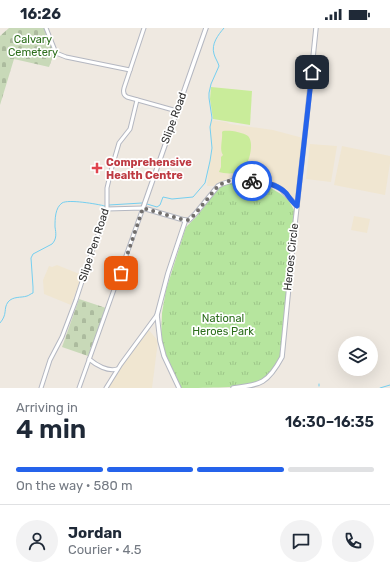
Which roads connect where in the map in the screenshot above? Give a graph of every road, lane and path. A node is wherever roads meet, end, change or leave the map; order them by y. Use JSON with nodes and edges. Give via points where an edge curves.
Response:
{"nodes":[{"id":1,"x":46,"y":28,"type":"edge"},
{"id":2,"x":144,"y":28,"type":"edge"},
{"id":3,"x":206,"y":28,"type":"edge"},
{"id":4,"x":316,"y":28,"type":"edge"},
{"id":5,"x":130,"y":70,"type":"junction"},
{"id":6,"x":138,"y":100,"type":"junction"},
{"id":7,"x":177,"y":111,"type":"junction"},
{"id":8,"x":297,"y":206,"type":"junction"},
{"id":9,"x":143,"y":208,"type":"junction"},
{"id":10,"x":107,"y":209,"type":"junction"},
{"id":11,"x":186,"y":222,"type":"junction"},
{"id":12,"x":157,"y":315,"type":"junction"},
{"id":13,"x":89,"y":359,"type":"junction"},
{"id":14,"x":96,"y":364,"type":"junction"},
{"id":15,"x":108,"y":369,"type":"junction"},
{"id":16,"x":118,"y":369,"type":"junction"},
{"id":17,"x":84,"y":372,"type":"junction"},
{"id":18,"x":112,"y":377,"type":"junction"},
{"id":19,"x":41,"y":388,"type":"edge"},
{"id":20,"x":79,"y":388,"type":"edge"},
{"id":21,"x":106,"y":388,"type":"edge"},
{"id":22,"x":179,"y":388,"type":"edge"},
{"id":23,"x":233,"y":388,"type":"edge"}],
"edges":[{"from":1,"to":5,"type":"street","via":[[56,53],[61,56]]},
{"from":2,"to":5,"type":"street"},
{"from":3,"to":7,"type":"main road","name":"Slipe Road"},
{"from":4,"to":8,"type":"main road","name":"Heroes Circle"},
{"from":5,"to":6,"type":"street","via":[[123,93]]},
{"from":6,"to":7,"type":"street"},
{"from":6,"to":10,"type":"street","name":"Slipe Pen Road","via":[[130,129],[119,143],[112,167],[107,188]]},
{"from":7,"to":9,"type":"main road","name":"Slipe Road"},
{"from":8,"to":11,"type":"main road","via":[[274,185],[237,179],[218,186]]},
{"from":8,"to":23,"type":"main road","name":"Heroes Circle","via":[[282,357],[275,369],[262,382]]},
{"from":9,"to":10,"type":"street"},
{"from":9,"to":11,"type":"main road"},
{"from":9,"to":13,"type":"street"},
{"from":10,"to":19,"type":"street","name":"Slipe Pen Road","via":[[76,300]]},
{"from":11,"to":12,"type":"main road","via":[[168,273]]},
{"from":12,"to":16,"type":"street"},
{"from":12,"to":22,"type":"main road","via":[[164,356]]},
{"from":13,"to":14,"type":"street"},
{"from":13,"to":17,"type":"street"},
{"from":14,"to":15,"type":"street"},
{"from":14,"to":17,"type":"street","via":[[88,365]]},
{"from":15,"to":16,"type":"street"},
{"from":15,"to":18,"type":"street"},
{"from":16,"to":18,"type":"street"},
{"from":17,"to":20,"type":"street"},
{"from":18,"to":21,"type":"street"}]}
